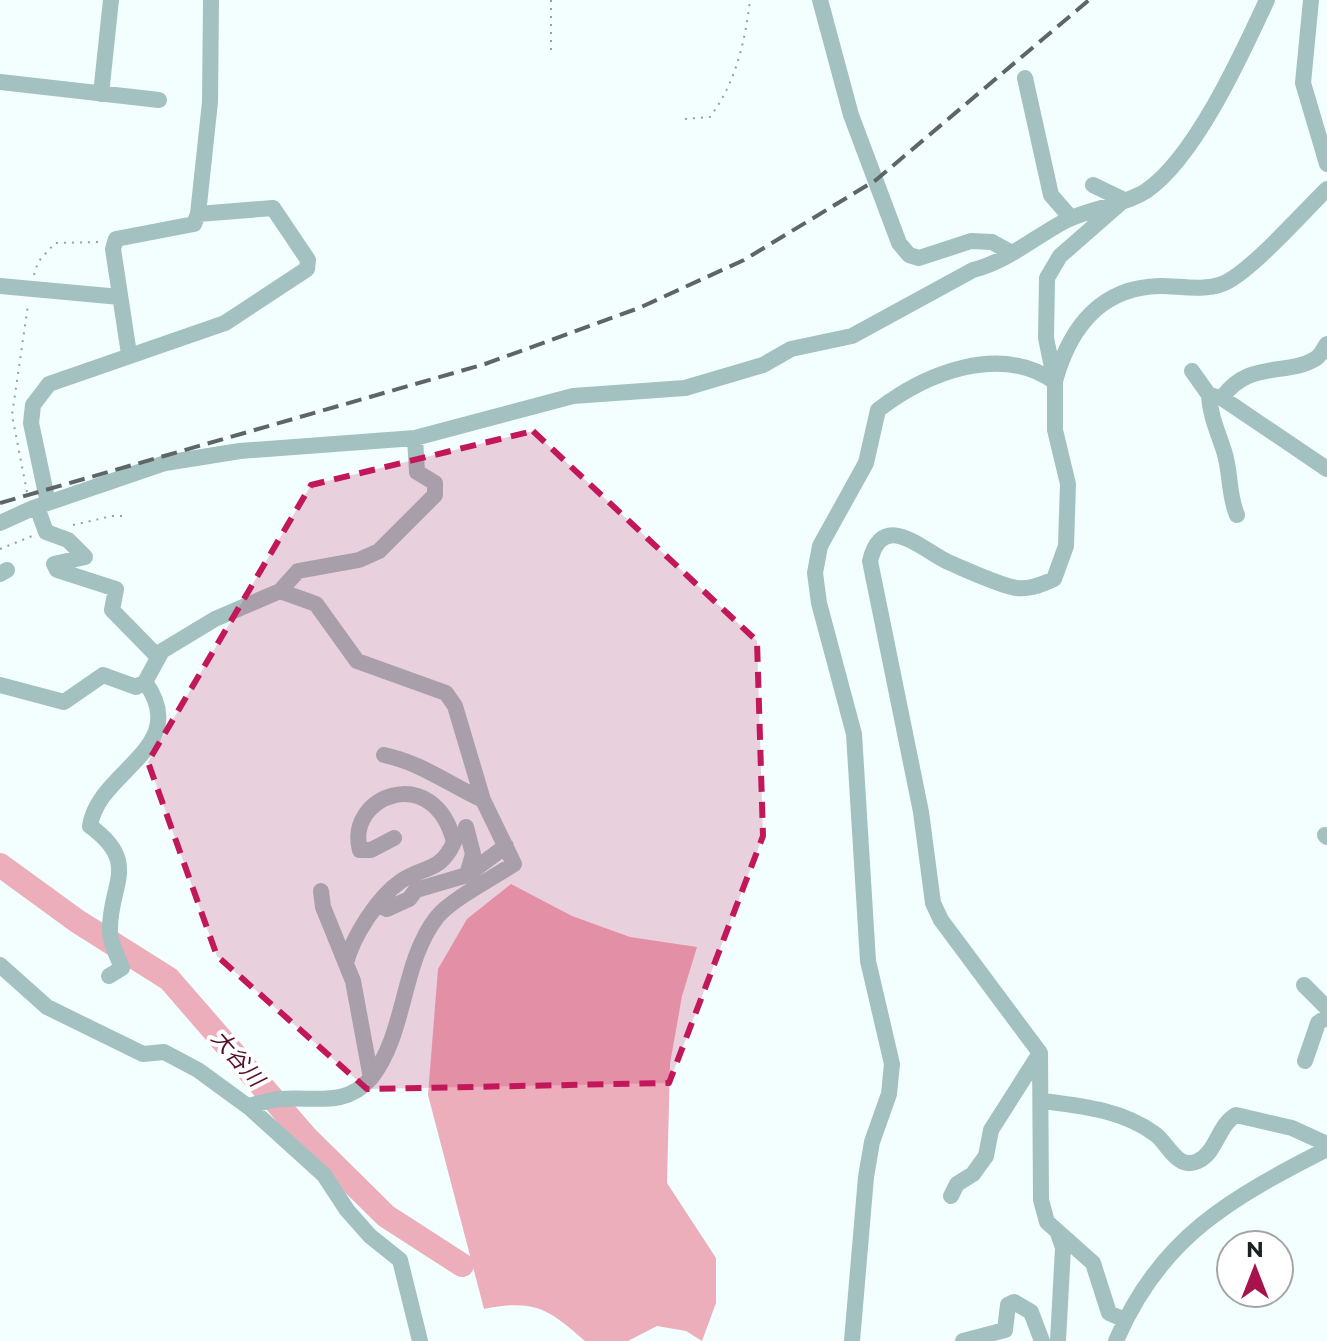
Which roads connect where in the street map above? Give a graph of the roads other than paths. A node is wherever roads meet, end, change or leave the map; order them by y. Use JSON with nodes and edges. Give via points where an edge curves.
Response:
{"nodes":[{"id":1,"x":111,"y":0,"type":"edge"},
{"id":2,"x":211,"y":0,"type":"edge"},
{"id":3,"x":820,"y":0,"type":"edge"},
{"id":4,"x":1267,"y":0,"type":"edge"},
{"id":5,"x":1311,"y":0,"type":"edge"},
{"id":6,"x":1025,"y":78,"type":"dead end"},
{"id":7,"x":0,"y":82,"type":"edge"},
{"id":8,"x":101,"y":94,"type":"junction"},
{"id":9,"x":159,"y":100,"type":"dead end"},
{"id":10,"x":1327,"y":164,"type":"edge"},
{"id":11,"x":1093,"y":185,"type":"dead end"},
{"id":12,"x":1327,"y":189,"type":"edge"},
{"id":13,"x":1124,"y":200,"type":"junction"},
{"id":14,"x":198,"y":214,"type":"junction"},
{"id":15,"x":1071,"y":218,"type":"junction"},
{"id":16,"x":1010,"y":252,"type":"junction"},
{"id":17,"x":0,"y":286,"type":"edge"},
{"id":18,"x":120,"y":297,"type":"junction"},
{"id":19,"x":129,"y":354,"type":"junction"},
{"id":20,"x":1325,"y":354,"type":"edge"},
{"id":21,"x":1192,"y":371,"type":"dead end"},
{"id":22,"x":1055,"y":382,"type":"junction"},
{"id":23,"x":1215,"y":396,"type":"junction"},
{"id":24,"x":415,"y":438,"type":"junction"},
{"id":25,"x":1327,"y":469,"type":"edge"},
{"id":26,"x":37,"y":502,"type":"junction"},
{"id":27,"x":1237,"y":515,"type":"dead end"},
{"id":28,"x":0,"y":523,"type":"edge"},
{"id":29,"x":280,"y":591,"type":"junction"},
{"id":30,"x":157,"y":656,"type":"junction"},
{"id":31,"x":145,"y":682,"type":"junction"},
{"id":32,"x":0,"y":685,"type":"edge"},
{"id":33,"x":384,"y":755,"type":"dead end"},
{"id":34,"x":483,"y":800,"type":"junction"},
{"id":35,"x":466,"y":827,"type":"dead end"},
{"id":36,"x":394,"y":838,"type":"dead end"},
{"id":37,"x":506,"y":846,"type":"junction"},
{"id":38,"x":467,"y":875,"type":"junction"},
{"id":39,"x":321,"y":891,"type":"dead end"},
{"id":40,"x":379,"y":905,"type":"junction"},
{"id":41,"x":346,"y":963,"type":"junction"},
{"id":42,"x":0,"y":965,"type":"edge"},
{"id":43,"x":109,"y":976,"type":"dead end"},
{"id":44,"x":1304,"y":985,"type":"dead end"},
{"id":45,"x":1327,"y":1008,"type":"edge"},
{"id":46,"x":1327,"y":1017,"type":"edge"},
{"id":47,"x":1040,"y":1053,"type":"junction"},
{"id":48,"x":1305,"y":1061,"type":"dead end"},
{"id":49,"x":371,"y":1078,"type":"junction"},
{"id":50,"x":1043,"y":1101,"type":"junction"},
{"id":51,"x":248,"y":1106,"type":"junction"},
{"id":52,"x":1327,"y":1146,"type":"edge"},
{"id":53,"x":951,"y":1196,"type":"dead end"},
{"id":54,"x":1058,"y":1233,"type":"junction"},
{"id":55,"x":1117,"y":1316,"type":"junction"},
{"id":56,"x":420,"y":1341,"type":"edge"},
{"id":57,"x":852,"y":1341,"type":"edge"},
{"id":58,"x":963,"y":1341,"type":"edge"},
{"id":59,"x":1042,"y":1341,"type":"edge"},
{"id":60,"x":1058,"y":1341,"type":"edge"},
{"id":61,"x":1115,"y":1341,"type":"edge"}],
"edges":[{"from":1,"to":8,"type":"street"},
{"from":2,"to":14,"type":"street","via":[[210,102]]},
{"from":3,"to":16,"type":"street","via":[[851,115],[899,243],[919,258],[971,241],[992,242]]},
{"from":4,"to":13,"type":"street","via":[[1231,78],[1200,127],[1154,183]]},
{"from":5,"to":10,"type":"street","via":[[1303,83]]},
{"from":6,"to":15,"type":"street","via":[[1051,195]]},
{"from":7,"to":8,"type":"street"},
{"from":8,"to":9,"type":"street"},
{"from":11,"to":13,"type":"street"},
{"from":12,"to":22,"type":"street","via":[[1235,278],[1208,287],[1133,288],[1101,303],[1078,327]]},
{"from":13,"to":15,"type":"street"},
{"from":13,"to":22,"type":"street","via":[[1060,256],[1047,278],[1046,338]]},
{"from":14,"to":18,"type":"street","via":[[194,224],[116,239]]},
{"from":14,"to":19,"type":"street","via":[[273,208],[308,260],[307,269],[225,323]]},
{"from":15,"to":16,"type":"street"},
{"from":16,"to":24,"type":"street","via":[[869,329],[791,349],[717,380],[654,393],[573,396]]},
{"from":17,"to":18,"type":"street"},
{"from":18,"to":19,"type":"street"},
{"from":19,"to":26,"type":"street","via":[[49,384],[33,405]]},
{"from":20,"to":23,"type":"street","via":[[1258,372]]},
{"from":21,"to":23,"type":"street"},
{"from":22,"to":47,"type":"street","via":[[1055,430],[1068,484],[1068,518],[1066,546],[1054,579],[1013,588],[900,535],[883,537],[870,561],[921,812],[933,903]]},
{"from":22,"to":57,"type":"street","via":[[1038,370],[971,365],[899,394],[878,410],[858,483],[820,546],[815,573],[819,603],[854,734],[868,961],[892,1064],[866,1177]]},
{"from":23,"to":25,"type":"street"},
{"from":23,"to":27,"type":"street","via":[[1215,430]]},
{"from":24,"to":26,"type":"street","via":[[240,451],[165,463]]},
{"from":24,"to":29,"type":"street","via":[[417,472],[435,483],[435,495],[379,551],[298,571]]},
{"from":26,"to":28,"type":"street"},
{"from":26,"to":30,"type":"street","via":[[46,532],[68,540],[85,557],[54,564],[57,570],[116,589],[112,610]]},
{"from":29,"to":30,"type":"street","via":[[215,619]]},
{"from":29,"to":34,"type":"street","via":[[316,604],[357,661],[446,693],[455,706]]},
{"from":30,"to":31,"type":"street"},
{"from":31,"to":32,"type":"street","via":[[136,687],[103,675],[64,702]]},
{"from":31,"to":43,"type":"street","via":[[158,706],[152,740],[102,796],[90,826],[118,854],[110,934],[122,968]]},
{"from":33,"to":34,"type":"street","via":[[414,761]]},
{"from":34,"to":37,"type":"street"},
{"from":35,"to":38,"type":"street","via":[[473,854]]},
{"from":36,"to":40,"type":"street","via":[[371,850],[360,850],[357,840],[381,800],[407,793],[441,811],[454,842],[448,856],[401,881]]},
{"from":37,"to":38,"type":"street"},
{"from":37,"to":49,"type":"street","via":[[514,864],[438,915],[421,945],[396,1026]]},
{"from":38,"to":40,"type":"street","via":[[416,890],[396,907]]},
{"from":39,"to":41,"type":"street"},
{"from":40,"to":41,"type":"street","via":[[350,947]]},
{"from":41,"to":49,"type":"street"},
{"from":42,"to":51,"type":"street","via":[[47,1007],[143,1054],[164,1052]]},
{"from":44,"to":45,"type":"street"},
{"from":46,"to":48,"type":"street","via":[[1318,1023]]},
{"from":47,"to":50,"type":"street"},
{"from":47,"to":53,"type":"street","via":[[991,1130],[986,1156]]},
{"from":49,"to":51,"type":"street","via":[[340,1099],[278,1099]]},
{"from":50,"to":52,"type":"street","via":[[1127,1118],[1188,1163],[1199,1161],[1226,1120],[1236,1115],[1292,1128]]},
{"from":50,"to":54,"type":"street","via":[[1041,1200],[1047,1222]]},
{"from":51,"to":56,"type":"street","via":[[324,1175],[362,1228],[400,1260]]},
{"from":52,"to":55,"type":"street","via":[[1195,1226]]},
{"from":54,"to":55,"type":"street","via":[[1093,1263]]},
{"from":54,"to":60,"type":"street","via":[[1063,1248]]},
{"from":55,"to":61,"type":"street"},
{"from":58,"to":59,"type":"street","via":[[1005,1330],[1008,1305],[1014,1302],[1031,1312]]}]}
